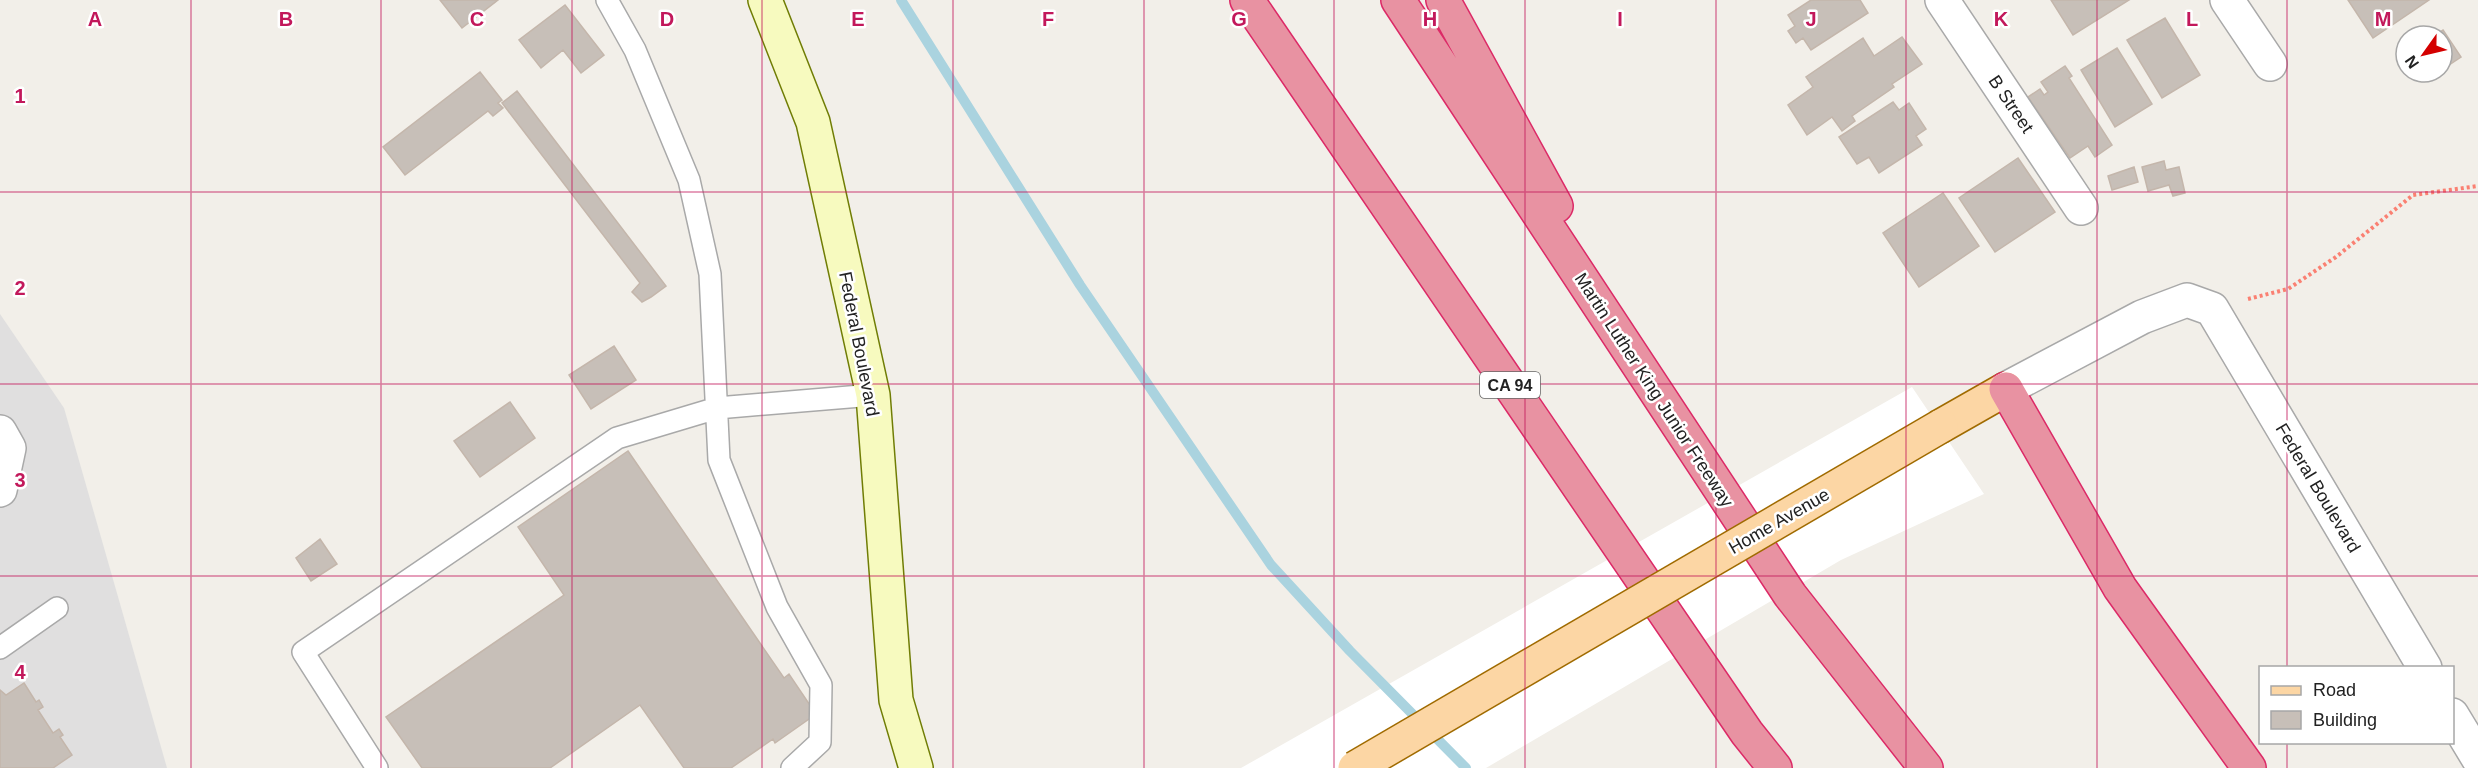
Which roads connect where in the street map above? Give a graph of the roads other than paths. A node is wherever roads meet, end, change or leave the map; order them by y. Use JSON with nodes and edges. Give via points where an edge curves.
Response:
{"nodes":[{"id":1,"x":607,"y":0,"type":"edge"},
{"id":2,"x":765,"y":0,"type":"edge"},
{"id":3,"x":1247,"y":0,"type":"edge"},
{"id":4,"x":1398,"y":0,"type":"edge"},
{"id":5,"x":1443,"y":0,"type":"edge"},
{"id":6,"x":1941,"y":0,"type":"edge"},
{"id":7,"x":2228,"y":0,"type":"edge"},
{"id":8,"x":2270,"y":64,"type":"dead end"},
{"id":9,"x":2081,"y":208,"type":"dead end"},
{"id":10,"x":2212,"y":309,"type":"joint"},
{"id":11,"x":2006,"y":388,"type":"junction"},
{"id":12,"x":873,"y":394,"type":"junction"},
{"id":13,"x":717,"y":408,"type":"junction"},
{"id":14,"x":1676,"y":423,"type":"junction"},
{"id":15,"x":0,"y":432,"type":"edge"},
{"id":16,"x":0,"y":490,"type":"edge"},
{"id":17,"x":57,"y":608,"type":"dead end"},
{"id":18,"x":0,"y":648,"type":"edge"},
{"id":19,"x":2424,"y":666,"type":"edge"},
{"id":20,"x":2454,"y":718,"type":"edge"},
{"id":21,"x":2478,"y":758,"type":"edge"},
{"id":22,"x":377,"y":768,"type":"edge"},
{"id":23,"x":792,"y":768,"type":"edge"},
{"id":24,"x":916,"y":768,"type":"edge"},
{"id":25,"x":1355,"y":768,"type":"edge"},
{"id":26,"x":1775,"y":768,"type":"edge"},
{"id":27,"x":1926,"y":768,"type":"edge"},
{"id":28,"x":2249,"y":768,"type":"edge"}],
"edges":[{"from":1,"to":13,"type":"lane","via":[[635,50],[689,180],[710,274]]},
{"from":2,"to":12,"type":"main road","name":"Federal Boulevard","via":[[813,122]]},
{"from":3,"to":26,"type":"highway","number":"CA 94","via":[[1747,733]]},
{"from":4,"to":14,"type":"highway","name":"Martin Luther King Junior Freeway"},
{"from":5,"to":14,"type":"highway"},
{"from":6,"to":9,"type":"street","name":"B Street"},
{"from":7,"to":8,"type":"street"},
{"from":10,"to":11,"type":"street","name":"Home Avenue","via":[[2187,300],[2142,317]]},
{"from":10,"to":19,"type":"street","name":"Federal Boulevard"},
{"from":11,"to":25,"type":"main road","name":"Home Avenue","bridge":true},
{"from":11,"to":28,"type":"highway","via":[[2121,588]]},
{"from":12,"to":13,"type":"lane"},
{"from":12,"to":24,"type":"main road","name":"Federal Boulevard","via":[[896,700]]},
{"from":13,"to":22,"type":"lane","via":[[617,438],[303,652]]},
{"from":13,"to":23,"type":"lane","via":[[719,460],[777,607],[821,685],[820,742]]},
{"from":14,"to":27,"type":"highway","name":"Martin Luther King Junior Freeway","via":[[1790,595]]},
{"from":15,"to":16,"type":"street","via":[[9,448]]},
{"from":17,"to":18,"type":"lane"},
{"from":20,"to":21,"type":"street"}]}
